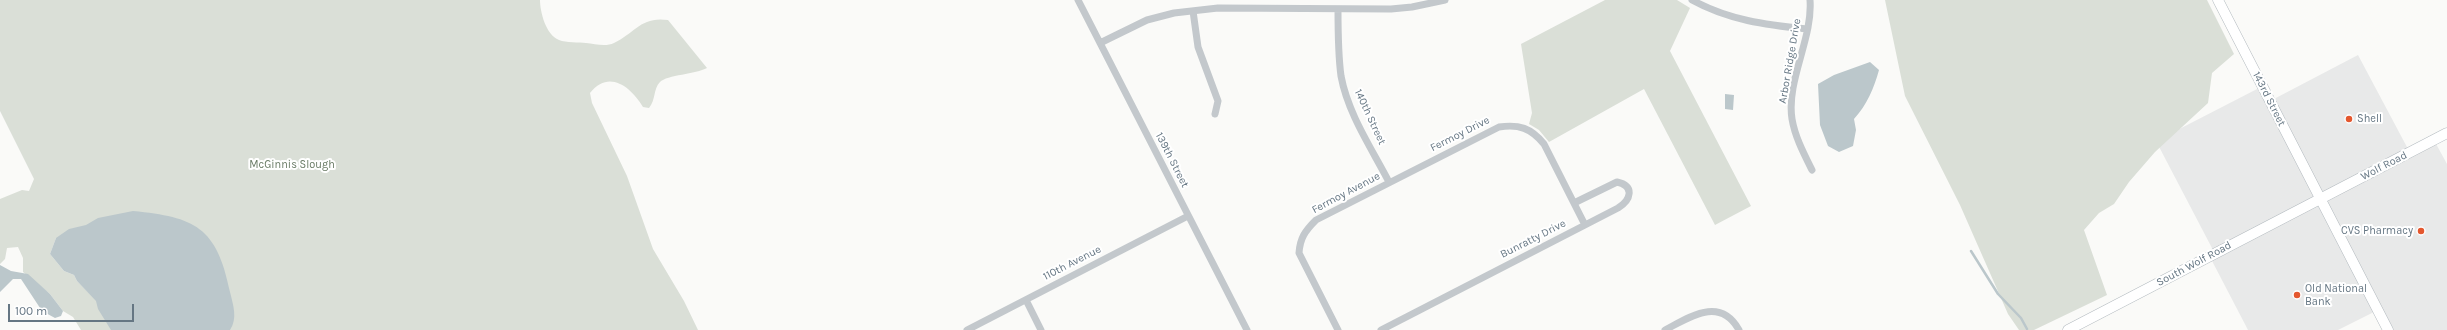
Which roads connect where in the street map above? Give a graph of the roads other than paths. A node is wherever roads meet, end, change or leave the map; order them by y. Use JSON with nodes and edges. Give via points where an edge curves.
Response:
{"nodes":[{"id":1,"x":1078,"y":0,"type":"edge"},
{"id":2,"x":1445,"y":0,"type":"edge"},
{"id":3,"x":1692,"y":0,"type":"edge"},
{"id":4,"x":1810,"y":0,"type":"edge"},
{"id":5,"x":2218,"y":0,"type":"edge"},
{"id":6,"x":1433,"y":2,"type":"edge"},
{"id":7,"x":1338,"y":9,"type":"junction"},
{"id":8,"x":1193,"y":11,"type":"junction"},
{"id":9,"x":1807,"y":29,"type":"junction"},
{"id":10,"x":1100,"y":43,"type":"junction"},
{"id":11,"x":1215,"y":114,"type":"dead end"},
{"id":12,"x":2447,"y":133,"type":"edge"},
{"id":13,"x":1812,"y":170,"type":"dead end"},
{"id":14,"x":1390,"y":182,"type":"junction"},
{"id":15,"x":2320,"y":199,"type":"junction"},
{"id":16,"x":1574,"y":203,"type":"junction"},
{"id":17,"x":1188,"y":216,"type":"junction"},
{"id":18,"x":1585,"y":225,"type":"junction"},
{"id":19,"x":1026,"y":300,"type":"junction"},
{"id":20,"x":967,"y":330,"type":"edge"},
{"id":21,"x":1041,"y":330,"type":"edge"},
{"id":22,"x":1247,"y":330,"type":"edge"},
{"id":23,"x":1338,"y":330,"type":"edge"},
{"id":24,"x":1381,"y":330,"type":"edge"},
{"id":25,"x":1665,"y":330,"type":"edge"},
{"id":26,"x":1739,"y":330,"type":"edge"},
{"id":27,"x":2068,"y":330,"type":"edge"},
{"id":28,"x":2388,"y":330,"type":"edge"}],
"edges":[{"from":1,"to":10,"type":"street","name":"139th Street"},
{"from":2,"to":6,"type":"street"},
{"from":3,"to":9,"type":"street","via":[[1730,17],[1754,24]]},
{"from":4,"to":9,"type":"street","name":"Arbor Ridge Drive"},
{"from":5,"to":15,"type":"main road","name":"143rd Street"},
{"from":6,"to":7,"type":"street","via":[[1405,8]]},
{"from":7,"to":8,"type":"street","via":[[1218,8]]},
{"from":7,"to":14,"type":"street","name":"140th Street","via":[[1338,50],[1342,78],[1351,107]]},
{"from":8,"to":10,"type":"street","via":[[1148,20]]},
{"from":8,"to":11,"type":"street","via":[[1198,47],[1218,101]]},
{"from":9,"to":13,"type":"street","name":"Arbor Ridge Drive","via":[[1794,91],[1792,117],[1797,137]]},
{"from":10,"to":17,"type":"street","name":"139th Street"},
{"from":12,"to":15,"type":"main road","name":"Wolf Road"},
{"from":14,"to":16,"type":"street","name":"Fermoy Drive","via":[[1499,127],[1523,127],[1535,133],[1544,144]]},
{"from":14,"to":23,"type":"street","name":"Fermoy Avenue","via":[[1316,220],[1300,240],[1299,253]]},
{"from":15,"to":27,"type":"main road","name":"South Wolf Road"},
{"from":15,"to":28,"type":"main road","name":"143rd Street"},
{"from":16,"to":18,"type":"street","name":"Fermoy Drive"},
{"from":16,"to":18,"type":"street","name":"Bunratty Drive","via":[[1617,182],[1624,184],[1629,190],[1627,202]]},
{"from":17,"to":19,"type":"street","name":"110th Avenue"},
{"from":17,"to":22,"type":"street","name":"139th Street"},
{"from":18,"to":24,"type":"street","name":"Bunratty Drive"},
{"from":19,"to":20,"type":"street","name":"110th Avenue"},
{"from":19,"to":21,"type":"street"},
{"from":25,"to":26,"type":"street","via":[[1705,312],[1718,312],[1728,316]]}]}
